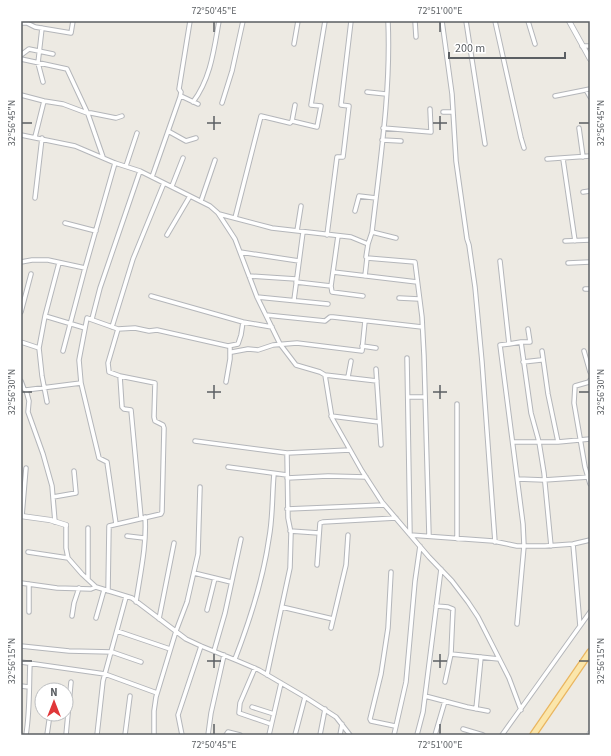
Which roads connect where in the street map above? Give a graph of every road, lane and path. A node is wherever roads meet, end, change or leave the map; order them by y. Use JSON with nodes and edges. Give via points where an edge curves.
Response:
{"nodes":[{"id":1,"x":73,"y":21,"type":"edge"},
{"id":2,"x":190,"y":21,"type":"edge"},
{"id":3,"x":219,"y":21,"type":"edge"},
{"id":4,"x":243,"y":21,"type":"edge"},
{"id":5,"x":298,"y":21,"type":"edge"},
{"id":6,"x":324,"y":21,"type":"edge"},
{"id":7,"x":351,"y":21,"type":"edge"},
{"id":8,"x":388,"y":21,"type":"edge"},
{"id":9,"x":415,"y":21,"type":"edge"},
{"id":10,"x":442,"y":21,"type":"edge"},
{"id":11,"x":466,"y":21,"type":"edge"},
{"id":12,"x":495,"y":21,"type":"edge"},
{"id":13,"x":528,"y":21,"type":"edge"},
{"id":14,"x":569,"y":21,"type":"edge"},
{"id":15,"x":27,"y":22,"type":"edge"},
{"id":16,"x":21,"y":23,"type":"edge"},
{"id":17,"x":42,"y":28,"type":"junction"},
{"id":18,"x":416,"y":36,"type":"dead end"},
{"id":19,"x":294,"y":44,"type":"dead end"},
{"id":20,"x":535,"y":44,"type":"dead end"},
{"id":21,"x":582,"y":46,"type":"junction"},
{"id":22,"x":590,"y":46,"type":"edge"},
{"id":23,"x":40,"y":51,"type":"junction"},
{"id":24,"x":53,"y":54,"type":"dead end"},
{"id":25,"x":21,"y":55,"type":"edge"},
{"id":26,"x":21,"y":59,"type":"edge"},
{"id":27,"x":590,"y":59,"type":"edge"},
{"id":28,"x":38,"y":63,"type":"junction"},
{"id":29,"x":43,"y":82,"type":"dead end"},
{"id":30,"x":588,"y":90,"type":"edge"},
{"id":31,"x":367,"y":92,"type":"dead end"},
{"id":32,"x":386,"y":94,"type":"junction"},
{"id":33,"x":21,"y":95,"type":"edge"},
{"id":34,"x":181,"y":96,"type":"junction"},
{"id":35,"x":556,"y":96,"type":"dead end"},
{"id":36,"x":590,"y":97,"type":"edge"},
{"id":37,"x":44,"y":101,"type":"junction"},
{"id":38,"x":194,"y":102,"type":"junction"},
{"id":39,"x":222,"y":103,"type":"dead end"},
{"id":40,"x":198,"y":104,"type":"dead end"},
{"id":41,"x":295,"y":105,"type":"dead end"},
{"id":42,"x":430,"y":109,"type":"dead end"},
{"id":43,"x":443,"y":112,"type":"dead end"},
{"id":44,"x":453,"y":112,"type":"junction"},
{"id":45,"x":88,"y":113,"type":"junction"},
{"id":46,"x":122,"y":116,"type":"dead end"},
{"id":47,"x":292,"y":121,"type":"junction"},
{"id":48,"x":383,"y":128,"type":"junction"},
{"id":49,"x":579,"y":128,"type":"dead end"},
{"id":50,"x":168,"y":131,"type":"junction"},
{"id":51,"x":137,"y":133,"type":"dead end"},
{"id":52,"x":21,"y":135,"type":"edge"},
{"id":53,"x":34,"y":137,"type":"junction"},
{"id":54,"x":42,"y":138,"type":"junction"},
{"id":55,"x":196,"y":138,"type":"dead end"},
{"id":56,"x":382,"y":140,"type":"junction"},
{"id":57,"x":401,"y":141,"type":"dead end"},
{"id":58,"x":485,"y":144,"type":"dead end"},
{"id":59,"x":524,"y":148,"type":"dead end"},
{"id":60,"x":590,"y":156,"type":"edge"},
{"id":61,"x":102,"y":157,"type":"junction"},
{"id":62,"x":583,"y":157,"type":"junction"},
{"id":63,"x":183,"y":158,"type":"dead end"},
{"id":64,"x":547,"y":159,"type":"dead end"},
{"id":65,"x":563,"y":159,"type":"junction"},
{"id":66,"x":215,"y":160,"type":"dead end"},
{"id":67,"x":115,"y":163,"type":"junction"},
{"id":68,"x":126,"y":166,"type":"junction"},
{"id":69,"x":140,"y":171,"type":"junction"},
{"id":70,"x":152,"y":177,"type":"junction"},
{"id":71,"x":164,"y":183,"type":"junction"},
{"id":72,"x":172,"y":186,"type":"junction"},
{"id":73,"x":590,"y":191,"type":"edge"},
{"id":74,"x":583,"y":192,"type":"dead end"},
{"id":75,"x":190,"y":196,"type":"junction"},
{"id":76,"x":35,"y":198,"type":"dead end"},
{"id":77,"x":376,"y":198,"type":"junction"},
{"id":78,"x":201,"y":201,"type":"junction"},
{"id":79,"x":301,"y":206,"type":"dead end"},
{"id":80,"x":355,"y":211,"type":"dead end"},
{"id":81,"x":219,"y":214,"type":"junction"},
{"id":82,"x":235,"y":218,"type":"junction"},
{"id":83,"x":65,"y":223,"type":"dead end"},
{"id":84,"x":96,"y":231,"type":"junction"},
{"id":85,"x":297,"y":231,"type":"junction"},
{"id":86,"x":302,"y":232,"type":"junction"},
{"id":87,"x":372,"y":232,"type":"junction"},
{"id":88,"x":167,"y":235,"type":"dead end"},
{"id":89,"x":327,"y":235,"type":"junction"},
{"id":90,"x":338,"y":236,"type":"junction"},
{"id":91,"x":396,"y":238,"type":"dead end"},
{"id":92,"x":590,"y":240,"type":"edge"},
{"id":93,"x":565,"y":241,"type":"dead end"},
{"id":94,"x":575,"y":241,"type":"junction"},
{"id":95,"x":368,"y":244,"type":"junction"},
{"id":96,"x":240,"y":252,"type":"junction"},
{"id":97,"x":367,"y":258,"type":"junction"},
{"id":98,"x":299,"y":260,"type":"junction"},
{"id":99,"x":500,"y":261,"type":"dead end"},
{"id":100,"x":21,"y":262,"type":"edge"},
{"id":101,"x":590,"y":262,"type":"edge"},
{"id":102,"x":59,"y":263,"type":"junction"},
{"id":103,"x":568,"y":263,"type":"dead end"},
{"id":104,"x":84,"y":268,"type":"junction"},
{"id":105,"x":333,"y":272,"type":"junction"},
{"id":106,"x":31,"y":274,"type":"dead end"},
{"id":107,"x":249,"y":276,"type":"junction"},
{"id":108,"x":365,"y":276,"type":"junction"},
{"id":109,"x":296,"y":280,"type":"junction"},
{"id":110,"x":417,"y":282,"type":"junction"},
{"id":111,"x":331,"y":286,"type":"junction"},
{"id":112,"x":585,"y":289,"type":"dead end"},
{"id":113,"x":590,"y":289,"type":"edge"},
{"id":114,"x":151,"y":296,"type":"dead end"},
{"id":115,"x":363,"y":296,"type":"dead end"},
{"id":116,"x":257,"y":297,"type":"junction"},
{"id":117,"x":398,"y":298,"type":"dead end"},
{"id":118,"x":419,"y":299,"type":"junction"},
{"id":119,"x":294,"y":300,"type":"junction"},
{"id":120,"x":328,"y":304,"type":"dead end"},
{"id":121,"x":21,"y":312,"type":"edge"},
{"id":122,"x":266,"y":315,"type":"junction"},
{"id":123,"x":45,"y":316,"type":"junction"},
{"id":124,"x":92,"y":320,"type":"junction"},
{"id":125,"x":365,"y":321,"type":"junction"},
{"id":126,"x":243,"y":322,"type":"junction"},
{"id":127,"x":70,"y":323,"type":"junction"},
{"id":128,"x":112,"y":327,"type":"junction"},
{"id":129,"x":272,"y":327,"type":"junction"},
{"id":130,"x":422,"y":327,"type":"junction"},
{"id":131,"x":85,"y":328,"type":"junction"},
{"id":132,"x":118,"y":329,"type":"junction"},
{"id":133,"x":528,"y":329,"type":"dead end"},
{"id":134,"x":21,"y":342,"type":"edge"},
{"id":135,"x":521,"y":342,"type":"junction"},
{"id":136,"x":280,"y":344,"type":"junction"},
{"id":137,"x":509,"y":344,"type":"junction"},
{"id":138,"x":230,"y":346,"type":"junction"},
{"id":139,"x":362,"y":346,"type":"junction"},
{"id":140,"x":39,"y":348,"type":"junction"},
{"id":141,"x":376,"y":348,"type":"dead end"},
{"id":142,"x":63,"y":351,"type":"dead end"},
{"id":143,"x":542,"y":351,"type":"dead end"},
{"id":144,"x":584,"y":351,"type":"dead end"},
{"id":145,"x":232,"y":352,"type":"dead end"},
{"id":146,"x":407,"y":358,"type":"dead end"},
{"id":147,"x":541,"y":360,"type":"dead end"},
{"id":148,"x":351,"y":361,"type":"dead end"},
{"id":149,"x":523,"y":362,"type":"junction"},
{"id":150,"x":376,"y":369,"type":"dead end"},
{"id":151,"x":590,"y":372,"type":"edge"},
{"id":152,"x":325,"y":375,"type":"junction"},
{"id":153,"x":120,"y":376,"type":"junction"},
{"id":154,"x":348,"y":377,"type":"junction"},
{"id":155,"x":590,"y":380,"type":"edge"},
{"id":156,"x":21,"y":381,"type":"edge"},
{"id":157,"x":377,"y":381,"type":"junction"},
{"id":158,"x":226,"y":382,"type":"dead end"},
{"id":159,"x":81,"y":383,"type":"junction"},
{"id":160,"x":44,"y":388,"type":"junction"},
{"id":161,"x":26,"y":390,"type":"junction"},
{"id":162,"x":408,"y":397,"type":"junction"},
{"id":163,"x":425,"y":397,"type":"junction"},
{"id":164,"x":47,"y":402,"type":"dead end"},
{"id":165,"x":457,"y":404,"type":"dead end"},
{"id":166,"x":331,"y":416,"type":"junction"},
{"id":167,"x":379,"y":422,"type":"junction"},
{"id":168,"x":590,"y":439,"type":"edge"},
{"id":169,"x":580,"y":440,"type":"junction"},
{"id":170,"x":195,"y":441,"type":"dead end"},
{"id":171,"x":512,"y":442,"type":"junction"},
{"id":172,"x":539,"y":442,"type":"junction"},
{"id":173,"x":558,"y":442,"type":"junction"},
{"id":174,"x":381,"y":445,"type":"dead end"},
{"id":175,"x":350,"y":450,"type":"junction"},
{"id":176,"x":287,"y":454,"type":"junction"},
{"id":177,"x":228,"y":467,"type":"dead end"},
{"id":178,"x":26,"y":468,"type":"dead end"},
{"id":179,"x":74,"y":471,"type":"dead end"},
{"id":180,"x":274,"y":474,"type":"junction"},
{"id":181,"x":287,"y":477,"type":"junction"},
{"id":182,"x":366,"y":477,"type":"junction"},
{"id":183,"x":589,"y":477,"type":"edge"},
{"id":184,"x":518,"y":480,"type":"junction"},
{"id":185,"x":544,"y":480,"type":"junction"},
{"id":186,"x":590,"y":484,"type":"edge"},
{"id":187,"x":200,"y":487,"type":"dead end"},
{"id":188,"x":53,"y":497,"type":"junction"},
{"id":189,"x":384,"y":505,"type":"junction"},
{"id":190,"x":287,"y":509,"type":"junction"},
{"id":191,"x":22,"y":516,"type":"edge"},
{"id":192,"x":143,"y":518,"type":"junction"},
{"id":193,"x":396,"y":518,"type":"junction"},
{"id":194,"x":55,"y":522,"type":"junction"},
{"id":195,"x":116,"y":524,"type":"junction"},
{"id":196,"x":66,"y":525,"type":"joint"},
{"id":197,"x":88,"y":528,"type":"dead end"},
{"id":198,"x":290,"y":531,"type":"junction"},
{"id":199,"x":319,"y":533,"type":"junction"},
{"id":200,"x":348,"y":535,"type":"dead end"},
{"id":201,"x":410,"y":535,"type":"junction"},
{"id":202,"x":127,"y":536,"type":"dead end"},
{"id":203,"x":429,"y":536,"type":"junction"},
{"id":204,"x":144,"y":538,"type":"junction"},
{"id":205,"x":241,"y":538,"type":"dead end"},
{"id":206,"x":457,"y":539,"type":"junction"},
{"id":207,"x":590,"y":540,"type":"edge"},
{"id":208,"x":495,"y":542,"type":"junction"},
{"id":209,"x":174,"y":543,"type":"dead end"},
{"id":210,"x":573,"y":544,"type":"junction"},
{"id":211,"x":420,"y":546,"type":"junction"},
{"id":212,"x":524,"y":546,"type":"junction"},
{"id":213,"x":552,"y":546,"type":"junction"},
{"id":214,"x":28,"y":552,"type":"dead end"},
{"id":215,"x":68,"y":558,"type":"junction"},
{"id":216,"x":317,"y":565,"type":"dead end"},
{"id":217,"x":441,"y":569,"type":"junction"},
{"id":218,"x":390,"y":572,"type":"dead end"},
{"id":219,"x":194,"y":573,"type":"junction"},
{"id":220,"x":215,"y":578,"type":"junction"},
{"id":221,"x":88,"y":579,"type":"junction"},
{"id":222,"x":231,"y":582,"type":"junction"},
{"id":223,"x":21,"y":583,"type":"edge"},
{"id":224,"x":30,"y":584,"type":"junction"},
{"id":225,"x":96,"y":587,"type":"junction"},
{"id":226,"x":79,"y":588,"type":"junction"},
{"id":227,"x":106,"y":590,"type":"junction"},
{"id":228,"x":126,"y":597,"type":"junction"},
{"id":229,"x":136,"y":602,"type":"junction"},
{"id":230,"x":436,"y":606,"type":"junction"},
{"id":231,"x":282,"y":607,"type":"junction"},
{"id":232,"x":207,"y":610,"type":"dead end"},
{"id":233,"x":29,"y":612,"type":"dead end"},
{"id":234,"x":590,"y":612,"type":"edge"},
{"id":235,"x":72,"y":616,"type":"dead end"},
{"id":236,"x":96,"y":618,"type":"dead end"},
{"id":237,"x":159,"y":619,"type":"junction"},
{"id":238,"x":334,"y":619,"type":"junction"},
{"id":239,"x":517,"y":624,"type":"dead end"},
{"id":240,"x":580,"y":626,"type":"junction"},
{"id":241,"x":331,"y":628,"type":"dead end"},
{"id":242,"x":117,"y":631,"type":"junction"},
{"id":243,"x":176,"y":631,"type":"junction"},
{"id":244,"x":21,"y":646,"type":"edge"},
{"id":245,"x":201,"y":646,"type":"junction"},
{"id":246,"x":170,"y":649,"type":"junction"},
{"id":247,"x":214,"y":651,"type":"junction"},
{"id":248,"x":112,"y":652,"type":"junction"},
{"id":249,"x":590,"y":652,"type":"edge"},
{"id":250,"x":451,"y":654,"type":"junction"},
{"id":251,"x":224,"y":656,"type":"junction"},
{"id":252,"x":481,"y":657,"type":"junction"},
{"id":253,"x":235,"y":659,"type":"junction"},
{"id":254,"x":499,"y":659,"type":"junction"},
{"id":255,"x":21,"y":662,"type":"edge"},
{"id":256,"x":142,"y":662,"type":"dead end"},
{"id":257,"x":30,"y":663,"type":"junction"},
{"id":258,"x":255,"y":668,"type":"junction"},
{"id":259,"x":105,"y":674,"type":"junction"},
{"id":260,"x":267,"y":675,"type":"junction"},
{"id":261,"x":445,"y":682,"type":"dead end"},
{"id":262,"x":281,"y":683,"type":"junction"},
{"id":263,"x":21,"y":686,"type":"edge"},
{"id":264,"x":28,"y":687,"type":"junction"},
{"id":265,"x":157,"y":693,"type":"junction"},
{"id":266,"x":130,"y":696,"type":"dead end"},
{"id":267,"x":425,"y":696,"type":"junction"},
{"id":268,"x":305,"y":697,"type":"junction"},
{"id":269,"x":445,"y":701,"type":"junction"},
{"id":270,"x":252,"y":707,"type":"dead end"},
{"id":271,"x":325,"y":709,"type":"junction"},
{"id":272,"x":476,"y":709,"type":"junction"},
{"id":273,"x":521,"y":710,"type":"junction"},
{"id":274,"x":488,"y":711,"type":"dead end"},
{"id":275,"x":274,"y":714,"type":"junction"},
{"id":276,"x":49,"y":722,"type":"edge"},
{"id":277,"x":67,"y":722,"type":"edge"},
{"id":278,"x":272,"y":724,"type":"junction"},
{"id":279,"x":342,"y":724,"type":"junction"},
{"id":280,"x":395,"y":726,"type":"junction"},
{"id":281,"x":463,"y":729,"type":"dead end"},
{"id":282,"x":26,"y":735,"type":"edge"},
{"id":283,"x":47,"y":735,"type":"edge"},
{"id":284,"x":66,"y":735,"type":"edge"},
{"id":285,"x":97,"y":735,"type":"edge"},
{"id":286,"x":125,"y":735,"type":"edge"},
{"id":287,"x":154,"y":735,"type":"edge"},
{"id":288,"x":182,"y":735,"type":"edge"},
{"id":289,"x":208,"y":735,"type":"edge"},
{"id":290,"x":226,"y":735,"type":"edge"},
{"id":291,"x":240,"y":735,"type":"edge"},
{"id":292,"x":269,"y":735,"type":"edge"},
{"id":293,"x":295,"y":735,"type":"edge"},
{"id":294,"x":320,"y":735,"type":"edge"},
{"id":295,"x":340,"y":735,"type":"edge"},
{"id":296,"x":350,"y":735,"type":"edge"},
{"id":297,"x":394,"y":735,"type":"edge"},
{"id":298,"x":417,"y":735,"type":"edge"},
{"id":299,"x":435,"y":735,"type":"edge"},
{"id":300,"x":483,"y":735,"type":"edge"},
{"id":301,"x":502,"y":735,"type":"edge"},
{"id":302,"x":533,"y":735,"type":"edge"}],
"edges":[{"from":1,"to":17,"type":"street","via":[[71,33]]},
{"from":2,"to":34,"type":"street","via":[[179,89]]},
{"from":3,"to":38,"type":"street","via":[[207,77]]},
{"from":4,"to":39,"type":"street"},
{"from":5,"to":19,"type":"street"},
{"from":6,"to":47,"type":"street","via":[[311,105],[320,106],[317,127]]},
{"from":7,"to":89,"type":"street","via":[[341,105],[349,106],[343,158],[337,157]]},
{"from":8,"to":32,"type":"street"},
{"from":9,"to":18,"type":"street"},
{"from":10,"to":44,"type":"street"},
{"from":11,"to":58,"type":"street"},
{"from":12,"to":59,"type":"street"},
{"from":13,"to":20,"type":"street"},
{"from":14,"to":21,"type":"street"},
{"from":15,"to":16,"type":"street"},
{"from":15,"to":17,"type":"street"},
{"from":17,"to":23,"type":"street"},
{"from":21,"to":22,"type":"street"},
{"from":21,"to":27,"type":"street"},
{"from":23,"to":24,"type":"street"},
{"from":23,"to":25,"type":"street","via":[[29,49]]},
{"from":23,"to":28,"type":"street"},
{"from":26,"to":28,"type":"street"},
{"from":28,"to":29,"type":"street"},
{"from":28,"to":45,"type":"street","via":[[67,70]]},
{"from":30,"to":35,"type":"street"},
{"from":30,"to":36,"type":"street"},
{"from":31,"to":32,"type":"street"},
{"from":32,"to":48,"type":"street"},
{"from":33,"to":37,"type":"street"},
{"from":34,"to":38,"type":"street"},
{"from":34,"to":50,"type":"street"},
{"from":37,"to":45,"type":"street","via":[[63,104]]},
{"from":37,"to":53,"type":"street"},
{"from":38,"to":40,"type":"street"},
{"from":41,"to":47,"type":"street"},
{"from":42,"to":48,"type":"street","via":[[431,132]]},
{"from":43,"to":44,"type":"street"},
{"from":44,"to":208,"type":"street","via":[[456,161],[475,287]]},
{"from":45,"to":46,"type":"street","via":[[116,118]]},
{"from":45,"to":61,"type":"street"},
{"from":47,"to":82,"type":"street","via":[[290,123],[260,116]]},
{"from":48,"to":56,"type":"street"},
{"from":49,"to":62,"type":"street"},
{"from":50,"to":55,"type":"street","via":[[186,141]]},
{"from":50,"to":70,"type":"street"},
{"from":51,"to":68,"type":"street"},
{"from":52,"to":53,"type":"street"},
{"from":53,"to":54,"type":"street"},
{"from":54,"to":61,"type":"street","via":[[75,146]]},
{"from":54,"to":76,"type":"street"},
{"from":56,"to":57,"type":"street"},
{"from":56,"to":77,"type":"street"},
{"from":60,"to":62,"type":"street"},
{"from":61,"to":67,"type":"street"},
{"from":62,"to":65,"type":"street"},
{"from":63,"to":72,"type":"street"},
{"from":64,"to":65,"type":"street"},
{"from":65,"to":94,"type":"street"},
{"from":66,"to":78,"type":"street"},
{"from":67,"to":68,"type":"street"},
{"from":67,"to":84,"type":"street"},
{"from":68,"to":69,"type":"street"},
{"from":69,"to":70,"type":"street"},
{"from":69,"to":124,"type":"street","via":[[100,288]]},
{"from":70,"to":71,"type":"street"},
{"from":71,"to":72,"type":"street"},
{"from":71,"to":128,"type":"street","via":[[135,254]]},
{"from":72,"to":75,"type":"street"},
{"from":73,"to":74,"type":"street"},
{"from":75,"to":78,"type":"street"},
{"from":75,"to":88,"type":"street"},
{"from":77,"to":80,"type":"street","via":[[359,196]]},
{"from":77,"to":87,"type":"street"},
{"from":78,"to":81,"type":"street"},
{"from":79,"to":85,"type":"street"},
{"from":81,"to":82,"type":"street"},
{"from":81,"to":96,"type":"street"},
{"from":82,"to":85,"type":"street","via":[[272,228]]},
{"from":83,"to":84,"type":"street"},
{"from":84,"to":104,"type":"street"},
{"from":85,"to":86,"type":"street"},
{"from":86,"to":89,"type":"street"},
{"from":86,"to":98,"type":"street"},
{"from":87,"to":91,"type":"street"},
{"from":87,"to":95,"type":"street"},
{"from":89,"to":90,"type":"street"},
{"from":90,"to":95,"type":"street","via":[[351,237]]},
{"from":90,"to":105,"type":"street"},
{"from":92,"to":94,"type":"street"},
{"from":93,"to":94,"type":"street"},
{"from":95,"to":97,"type":"street"},
{"from":96,"to":98,"type":"street"},
{"from":96,"to":107,"type":"street"},
{"from":97,"to":108,"type":"street"},
{"from":97,"to":110,"type":"street","via":[[415,262]]},
{"from":98,"to":109,"type":"street"},
{"from":99,"to":137,"type":"street"},
{"from":100,"to":102,"type":"street","via":[[41,259]]},
{"from":101,"to":103,"type":"street"},
{"from":102,"to":104,"type":"street"},
{"from":102,"to":123,"type":"street"},
{"from":104,"to":127,"type":"street"},
{"from":105,"to":108,"type":"street"},
{"from":105,"to":111,"type":"street"},
{"from":106,"to":121,"type":"street"},
{"from":107,"to":109,"type":"street"},
{"from":107,"to":116,"type":"street"},
{"from":108,"to":110,"type":"street"},
{"from":109,"to":111,"type":"street"},
{"from":109,"to":119,"type":"street"},
{"from":110,"to":118,"type":"street"},
{"from":111,"to":115,"type":"street","via":[[332,292]]},
{"from":112,"to":113,"type":"street"},
{"from":114,"to":126,"type":"street"},
{"from":116,"to":119,"type":"street"},
{"from":116,"to":122,"type":"street"},
{"from":117,"to":118,"type":"street"},
{"from":118,"to":130,"type":"street"},
{"from":119,"to":120,"type":"street"},
{"from":122,"to":125,"type":"street","via":[[324,321],[333,317]]},
{"from":122,"to":129,"type":"street"},
{"from":123,"to":127,"type":"street"},
{"from":123,"to":140,"type":"street"},
{"from":124,"to":128,"type":"street"},
{"from":124,"to":131,"type":"street","via":[[87,318]]},
{"from":125,"to":130,"type":"street"},
{"from":125,"to":139,"type":"street"},
{"from":126,"to":129,"type":"street"},
{"from":126,"to":138,"type":"street","via":[[238,344]]},
{"from":127,"to":131,"type":"street"},
{"from":127,"to":142,"type":"street"},
{"from":128,"to":132,"type":"street"},
{"from":129,"to":136,"type":"street"},
{"from":130,"to":163,"type":"street"},
{"from":131,"to":159,"type":"street","via":[[79,360]]},
{"from":132,"to":138,"type":"street","via":[[157,330]]},
{"from":132,"to":153,"type":"street","via":[[108,371]]},
{"from":133,"to":135,"type":"street","via":[[530,342]]},
{"from":134,"to":140,"type":"street"},
{"from":135,"to":137,"type":"street"},
{"from":135,"to":149,"type":"street"},
{"from":136,"to":139,"type":"street","via":[[298,342],[362,351]]},
{"from":136,"to":145,"type":"street","via":[[258,350]]},
{"from":136,"to":152,"type":"street","via":[[296,365]]},
{"from":137,"to":171,"type":"street","via":[[500,345]]},
{"from":138,"to":158,"type":"street"},
{"from":139,"to":141,"type":"street"},
{"from":140,"to":160,"type":"street"},
{"from":143,"to":173,"type":"street"},
{"from":144,"to":151,"type":"street"},
{"from":146,"to":162,"type":"street"},
{"from":147,"to":149,"type":"street"},
{"from":148,"to":154,"type":"street"},
{"from":149,"to":172,"type":"street","via":[[531,413]]},
{"from":150,"to":157,"type":"street"},
{"from":152,"to":154,"type":"street"},
{"from":152,"to":166,"type":"street"},
{"from":153,"to":192,"type":"street","via":[[122,407],[131,410]]},
{"from":153,"to":192,"type":"street","via":[[155,383],[154,417],[164,428],[162,512]]},
{"from":154,"to":157,"type":"street"},
{"from":155,"to":169,"type":"street","via":[[575,386],[574,402]]},
{"from":156,"to":161,"type":"street"},
{"from":157,"to":167,"type":"street"},
{"from":159,"to":160,"type":"street"},
{"from":159,"to":195,"type":"street","via":[[99,458],[107,462]]},
{"from":160,"to":161,"type":"street"},
{"from":160,"to":164,"type":"street"},
{"from":161,"to":188,"type":"street","via":[[28,412],[43,454]]},
{"from":162,"to":163,"type":"street"},
{"from":162,"to":201,"type":"street"},
{"from":163,"to":203,"type":"street"},
{"from":165,"to":206,"type":"street"},
{"from":166,"to":167,"type":"street"},
{"from":166,"to":175,"type":"street"},
{"from":167,"to":174,"type":"street"},
{"from":168,"to":169,"type":"street"},
{"from":169,"to":173,"type":"street"},
{"from":169,"to":183,"type":"street"},
{"from":170,"to":176,"type":"street"},
{"from":171,"to":172,"type":"street"},
{"from":171,"to":184,"type":"street"},
{"from":172,"to":173,"type":"street"},
{"from":172,"to":185,"type":"street"},
{"from":175,"to":176,"type":"street"},
{"from":175,"to":182,"type":"street"},
{"from":176,"to":181,"type":"street"},
{"from":177,"to":180,"type":"street"},
{"from":178,"to":191,"type":"street"},
{"from":179,"to":188,"type":"street","via":[[76,493]]},
{"from":180,"to":181,"type":"street"},
{"from":180,"to":253,"type":"street","via":[[271,528],[261,581]]},
{"from":181,"to":182,"type":"street"},
{"from":181,"to":190,"type":"street"},
{"from":182,"to":189,"type":"street"},
{"from":183,"to":185,"type":"street"},
{"from":183,"to":186,"type":"street"},
{"from":184,"to":185,"type":"street"},
{"from":184,"to":212,"type":"street"},
{"from":185,"to":213,"type":"street"},
{"from":187,"to":219,"type":"street","via":[[198,554]]},
{"from":188,"to":194,"type":"street"},
{"from":189,"to":190,"type":"street"},
{"from":189,"to":193,"type":"street"},
{"from":190,"to":198,"type":"street"},
{"from":191,"to":194,"type":"street"},
{"from":192,"to":195,"type":"street"},
{"from":192,"to":204,"type":"street"},
{"from":193,"to":199,"type":"street","via":[[323,522],[320,523]]},
{"from":193,"to":201,"type":"street"},
{"from":194,"to":196,"type":"street"},
{"from":195,"to":227,"type":"street","via":[[109,526]]},
{"from":196,"to":215,"type":"street"},
{"from":197,"to":221,"type":"street"},
{"from":198,"to":199,"type":"street"},
{"from":198,"to":231,"type":"street","via":[[290,568]]},
{"from":199,"to":216,"type":"street"},
{"from":200,"to":238,"type":"street","via":[[346,565]]},
{"from":201,"to":203,"type":"street"},
{"from":201,"to":211,"type":"street"},
{"from":202,"to":204,"type":"street"},
{"from":203,"to":206,"type":"street"},
{"from":204,"to":229,"type":"street"},
{"from":205,"to":222,"type":"street"},
{"from":206,"to":208,"type":"street"},
{"from":207,"to":210,"type":"street"},
{"from":208,"to":212,"type":"street"},
{"from":209,"to":237,"type":"street"},
{"from":210,"to":213,"type":"street"},
{"from":210,"to":240,"type":"street"},
{"from":211,"to":217,"type":"street"},
{"from":211,"to":280,"type":"street","via":[[406,682]]},
{"from":212,"to":213,"type":"street"},
{"from":212,"to":239,"type":"street"},
{"from":214,"to":215,"type":"street"},
{"from":215,"to":221,"type":"street"},
{"from":217,"to":230,"type":"street"},
{"from":217,"to":254,"type":"street","via":[[478,617]]},
{"from":218,"to":280,"type":"street","via":[[388,628],[381,674],[370,719]]},
{"from":219,"to":220,"type":"street"},
{"from":219,"to":243,"type":"street"},
{"from":220,"to":222,"type":"street"},
{"from":220,"to":232,"type":"street"},
{"from":221,"to":225,"type":"street"},
{"from":222,"to":247,"type":"street"},
{"from":223,"to":224,"type":"street"},
{"from":224,"to":226,"type":"street"},
{"from":224,"to":233,"type":"street"},
{"from":225,"to":226,"type":"street"},
{"from":225,"to":227,"type":"street"},
{"from":226,"to":235,"type":"street"},
{"from":227,"to":228,"type":"street"},
{"from":227,"to":236,"type":"street"},
{"from":228,"to":229,"type":"street"},
{"from":228,"to":242,"type":"street"},
{"from":229,"to":237,"type":"street"},
{"from":230,"to":250,"type":"street","via":[[454,609]]},
{"from":230,"to":267,"type":"street"},
{"from":231,"to":238,"type":"street"},
{"from":231,"to":260,"type":"street"},
{"from":234,"to":240,"type":"street"},
{"from":237,"to":243,"type":"street"},
{"from":238,"to":241,"type":"street"},
{"from":240,"to":273,"type":"street"},
{"from":242,"to":246,"type":"street"},
{"from":242,"to":248,"type":"street"},
{"from":243,"to":245,"type":"street"},
{"from":243,"to":246,"type":"street"},
{"from":244,"to":248,"type":"street"},
{"from":245,"to":247,"type":"street"},
{"from":245,"to":288,"type":"street","via":[[178,716]]},
{"from":246,"to":265,"type":"street"},
{"from":247,"to":251,"type":"street"},
{"from":248,"to":256,"type":"street"},
{"from":248,"to":259,"type":"street"},
{"from":249,"to":302,"type":"main road"},
{"from":250,"to":252,"type":"street"},
{"from":250,"to":261,"type":"street"},
{"from":251,"to":253,"type":"street"},
{"from":251,"to":289,"type":"street"},
{"from":252,"to":254,"type":"street"},
{"from":252,"to":272,"type":"street"},
{"from":253,"to":258,"type":"street"},
{"from":254,"to":273,"type":"street"},
{"from":255,"to":257,"type":"street"},
{"from":257,"to":259,"type":"street"},
{"from":257,"to":264,"type":"street"},
{"from":258,"to":260,"type":"street"},
{"from":258,"to":278,"type":"street","via":[[240,703],[239,713]]},
{"from":259,"to":265,"type":"street"},
{"from":259,"to":285,"type":"street"},
{"from":260,"to":262,"type":"street"},
{"from":262,"to":268,"type":"street"},
{"from":262,"to":275,"type":"street"},
{"from":263,"to":264,"type":"street"},
{"from":264,"to":282,"type":"street","via":[[29,717]]},
{"from":265,"to":287,"type":"street"},
{"from":266,"to":286,"type":"street"},
{"from":267,"to":269,"type":"street"},
{"from":267,"to":298,"type":"street"},
{"from":268,"to":271,"type":"street"},
{"from":268,"to":293,"type":"street"},
{"from":269,"to":272,"type":"street"},
{"from":269,"to":299,"type":"street"},
{"from":270,"to":275,"type":"street"},
{"from":271,"to":279,"type":"street"},
{"from":271,"to":294,"type":"street"},
{"from":272,"to":274,"type":"street"},
{"from":273,"to":301,"type":"street"},
{"from":275,"to":278,"type":"street"},
{"from":276,"to":283,"type":"street"},
{"from":277,"to":284,"type":"street"},
{"from":278,"to":292,"type":"street"},
{"from":279,"to":295,"type":"street"},
{"from":279,"to":296,"type":"street"},
{"from":280,"to":297,"type":"street"},
{"from":281,"to":300,"type":"street"},
{"from":290,"to":291,"type":"street","via":[[228,732]]}]}
